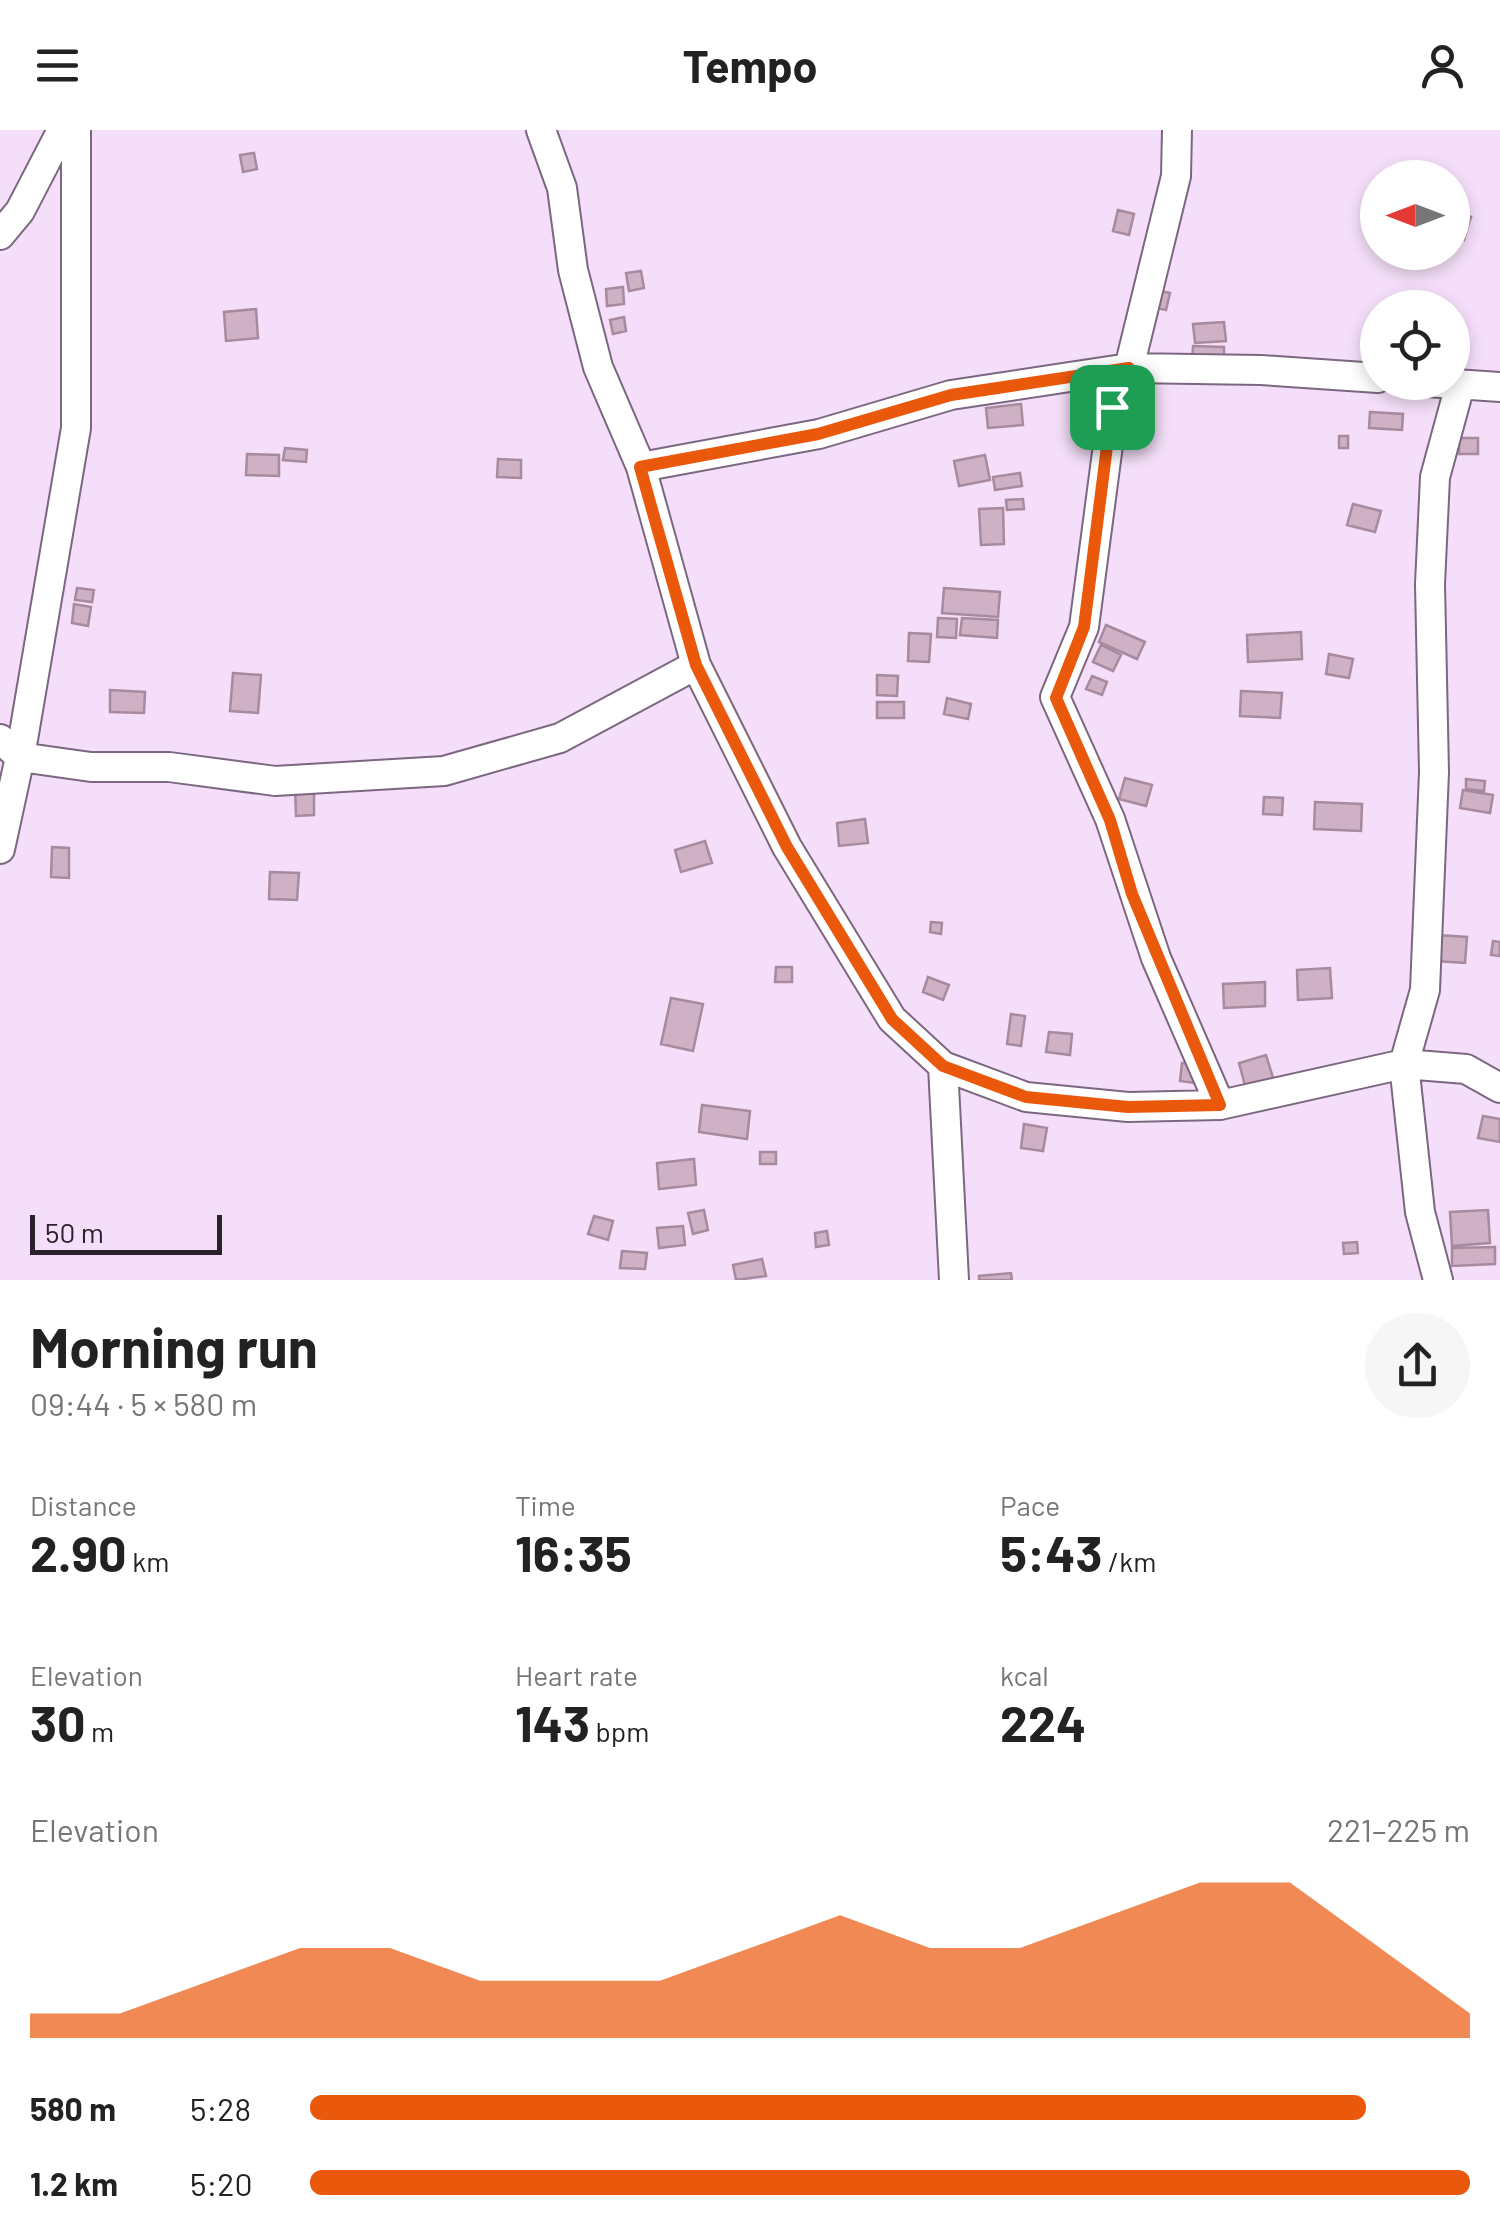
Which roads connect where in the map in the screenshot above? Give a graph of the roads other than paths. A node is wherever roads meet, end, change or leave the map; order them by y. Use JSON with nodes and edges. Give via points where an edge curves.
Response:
{"nodes":[{"id":1,"x":62,"y":130,"type":"edge"},
{"id":2,"x":76,"y":130,"type":"edge"},
{"id":3,"x":542,"y":130,"type":"edge"},
{"id":4,"x":1177,"y":130,"type":"edge"},
{"id":5,"x":0,"y":235,"type":"edge"},
{"id":6,"x":1129,"y":368,"type":"junction"},
{"id":7,"x":1360,"y":377,"type":"edge"},
{"id":8,"x":1470,"y":386,"type":"edge"},
{"id":9,"x":1500,"y":387,"type":"edge"},
{"id":10,"x":1456,"y":400,"type":"edge"},
{"id":11,"x":640,"y":467,"type":"junction"},
{"id":12,"x":696,"y":665,"type":"junction"},
{"id":13,"x":10,"y":748,"type":"edge"},
{"id":14,"x":0,"y":848,"type":"edge"},
{"id":15,"x":1404,"y":1064,"type":"junction"},
{"id":16,"x":943,"y":1066,"type":"junction"},
{"id":17,"x":1500,"y":1088,"type":"edge"},
{"id":18,"x":1220,"y":1105,"type":"junction"},
{"id":19,"x":954,"y":1280,"type":"edge"},
{"id":20,"x":1438,"y":1280,"type":"edge"}],
"edges":[{"from":1,"to":5,"type":"street","via":[[20,211]]},
{"from":2,"to":13,"type":"street","via":[[76,428]]},
{"from":3,"to":11,"type":"street","via":[[562,188],[573,270],[598,367]]},
{"from":4,"to":6,"type":"street","via":[[1176,176]]},
{"from":6,"to":7,"type":"street"},
{"from":6,"to":11,"type":"street","via":[[951,395],[818,434]]},
{"from":6,"to":18,"type":"street","via":[[1112,407],[1084,627],[1056,698]]},
{"from":8,"to":9,"type":"street"},
{"from":10,"to":15,"type":"street","via":[[1435,477],[1425,990]]},
{"from":11,"to":12,"type":"street"},
{"from":12,"to":13,"type":"street","via":[[560,738],[444,771],[275,780],[169,767],[91,767]]},
{"from":12,"to":16,"type":"street","via":[[787,847],[892,1019]]},
{"from":13,"to":14,"type":"street"},
{"from":15,"to":17,"type":"street","via":[[1466,1069]]},
{"from":15,"to":18,"type":"street"},
{"from":15,"to":20,"type":"street","via":[[1420,1212]]},
{"from":16,"to":18,"type":"street","via":[[1026,1097],[1128,1107]]},
{"from":16,"to":19,"type":"street"}]}
